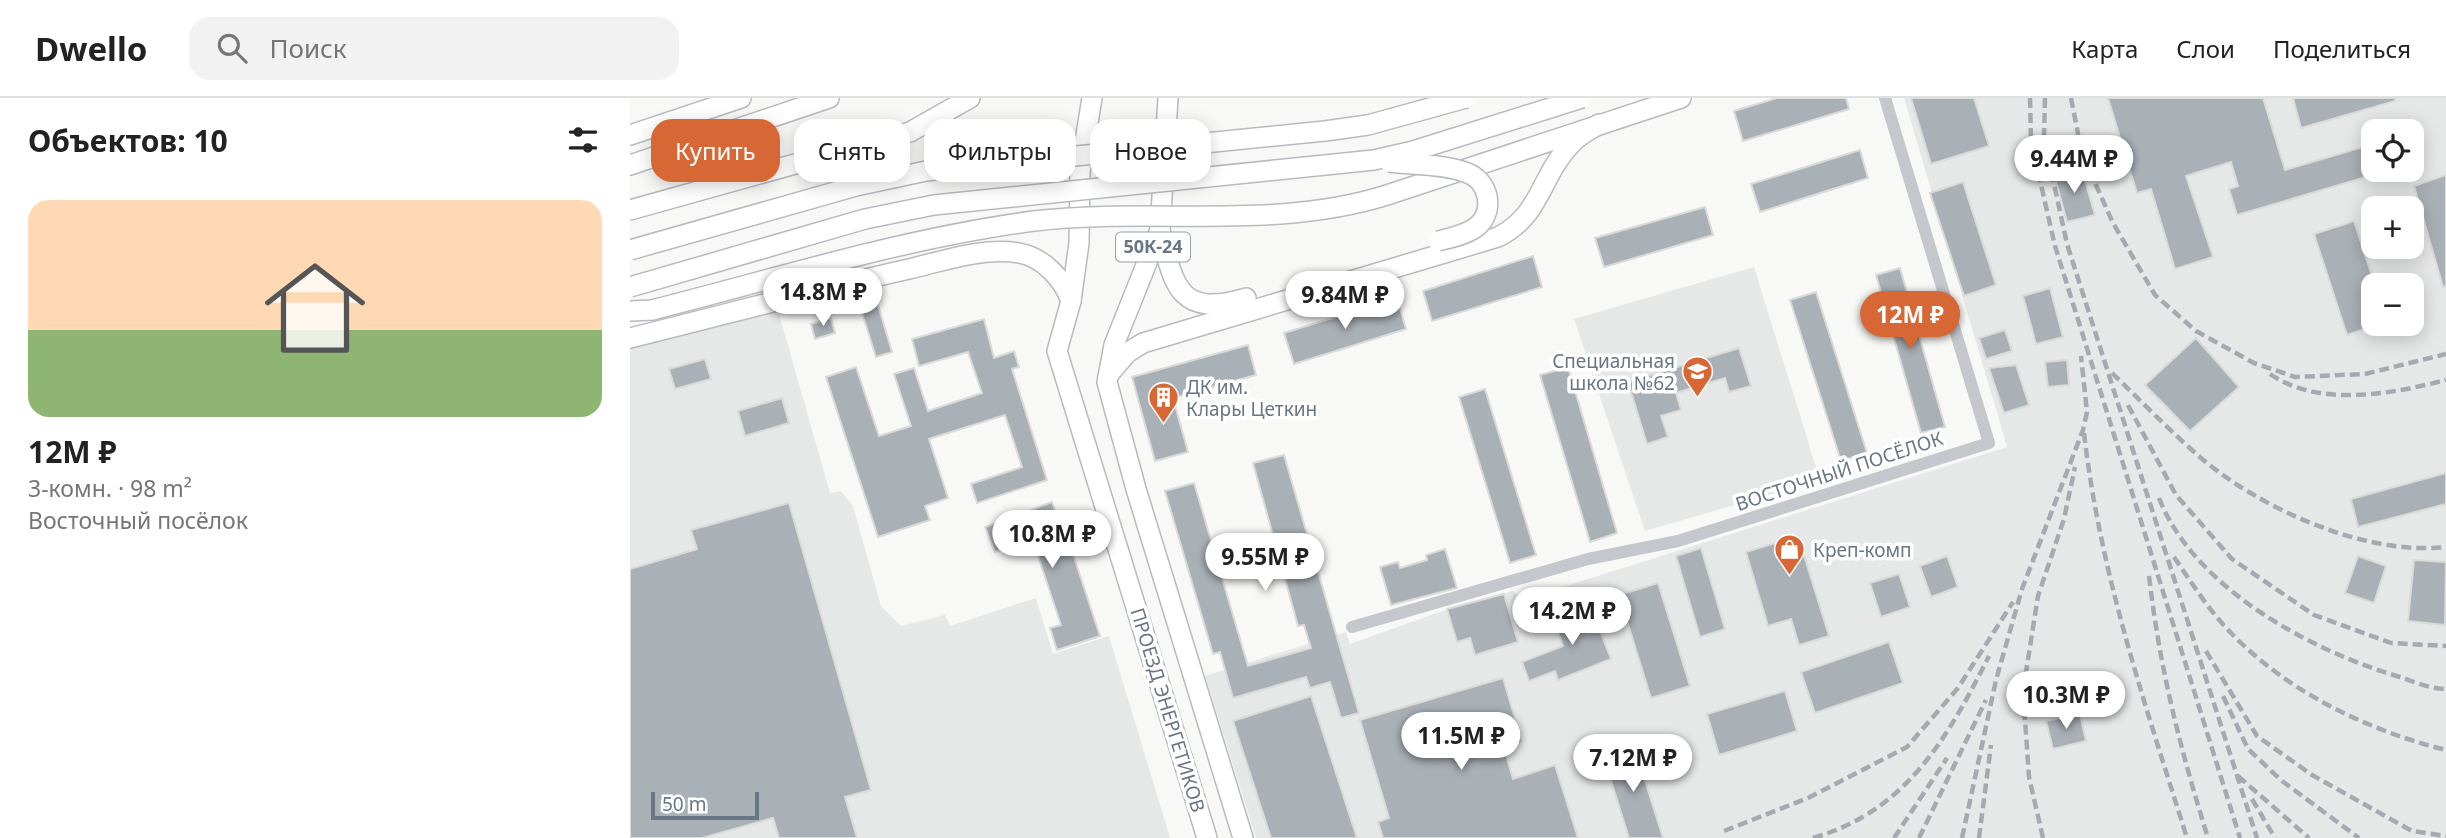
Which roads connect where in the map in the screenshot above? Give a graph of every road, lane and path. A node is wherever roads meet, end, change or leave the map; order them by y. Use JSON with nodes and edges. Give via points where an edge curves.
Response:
{"nodes":[{"id":1,"x":741,"y":98,"type":"edge"},
{"id":2,"x":829,"y":98,"type":"edge"},
{"id":3,"x":970,"y":98,"type":"edge"},
{"id":4,"x":1092,"y":98,"type":"edge"},
{"id":5,"x":1168,"y":98,"type":"edge"},
{"id":6,"x":1466,"y":98,"type":"edge"},
{"id":7,"x":1582,"y":98,"type":"edge"},
{"id":8,"x":1681,"y":98,"type":"edge"},
{"id":9,"x":1885,"y":98,"type":"edge"},
{"id":10,"x":1599,"y":124,"type":"junction"},
{"id":11,"x":630,"y":135,"type":"edge"},
{"id":12,"x":1374,"y":160,"type":"junction"},
{"id":13,"x":630,"y":165,"type":"edge"},
{"id":14,"x":630,"y":210,"type":"edge"},
{"id":15,"x":1160,"y":230,"type":"junction"},
{"id":16,"x":630,"y":250,"type":"edge"},
{"id":17,"x":630,"y":287,"type":"edge"},
{"id":18,"x":1071,"y":301,"type":"junction"},
{"id":19,"x":630,"y":311,"type":"edge"},
{"id":20,"x":630,"y":338,"type":"edge"},
{"id":21,"x":1107,"y":377,"type":"junction"},
{"id":22,"x":1352,"y":627,"type":"dead end"},
{"id":23,"x":1207,"y":838,"type":"edge"},
{"id":24,"x":1243,"y":838,"type":"edge"}],
"edges":[{"from":1,"to":11,"type":"main road"},
{"from":2,"to":13,"type":"main road"},
{"from":3,"to":14,"type":"main road","via":[[910,132]]},
{"from":4,"to":18,"type":"main road","name":"ПРОЕЗД ЭНЕРГЕТИКОВ","via":[[1080,173],[1079,243]]},
{"from":5,"to":15,"type":"main road","number":"50К-24"},
{"from":6,"to":16,"type":"main road","bridge":true,"via":[[1392,119],[1325,131],[926,171],[856,186]]},
{"from":7,"to":12,"type":"main road","bridge":true},
{"from":8,"to":10,"type":"main road"},
{"from":9,"to":22,"type":"street","name":"ВОСТОЧНЫЙ ПОСЁЛОК","via":[[1989,443],[1678,541],[1588,559]]},
{"from":10,"to":19,"type":"main road","bridge":true,"via":[[1362,203],[1302,213],[1068,219],[972,231],[652,310]]},
{"from":10,"to":21,"type":"main road","via":[[1571,143],[1526,218],[1506,233],[1143,344],[1127,353]]},
{"from":12,"to":15,"type":"main road","bridge":true,"via":[[1452,169],[1480,180],[1489,205],[1484,220],[1474,229],[1438,241],[1223,305],[1204,306],[1182,292]]},
{"from":12,"to":17,"type":"main road","bridge":true,"via":[[934,205],[865,219]]},
{"from":15,"to":21,"type":"main road","name":"ПРОЕЗД ЭНЕРГЕТИКОВ","number":"50К-24","via":[[1114,345]]},
{"from":18,"to":20,"type":"main road","via":[[1058,276],[1040,262],[1021,253],[982,253],[811,290]]},
{"from":18,"to":23,"type":"main road","name":"ПРОЕЗД ЭНЕРГЕТИКОВ","via":[[1057,351]]},
{"from":21,"to":24,"type":"main road","name":"ПРОЕЗД ЭНЕРГЕТИКОВ","number":"50К-24","via":[[1136,489]]}]}
